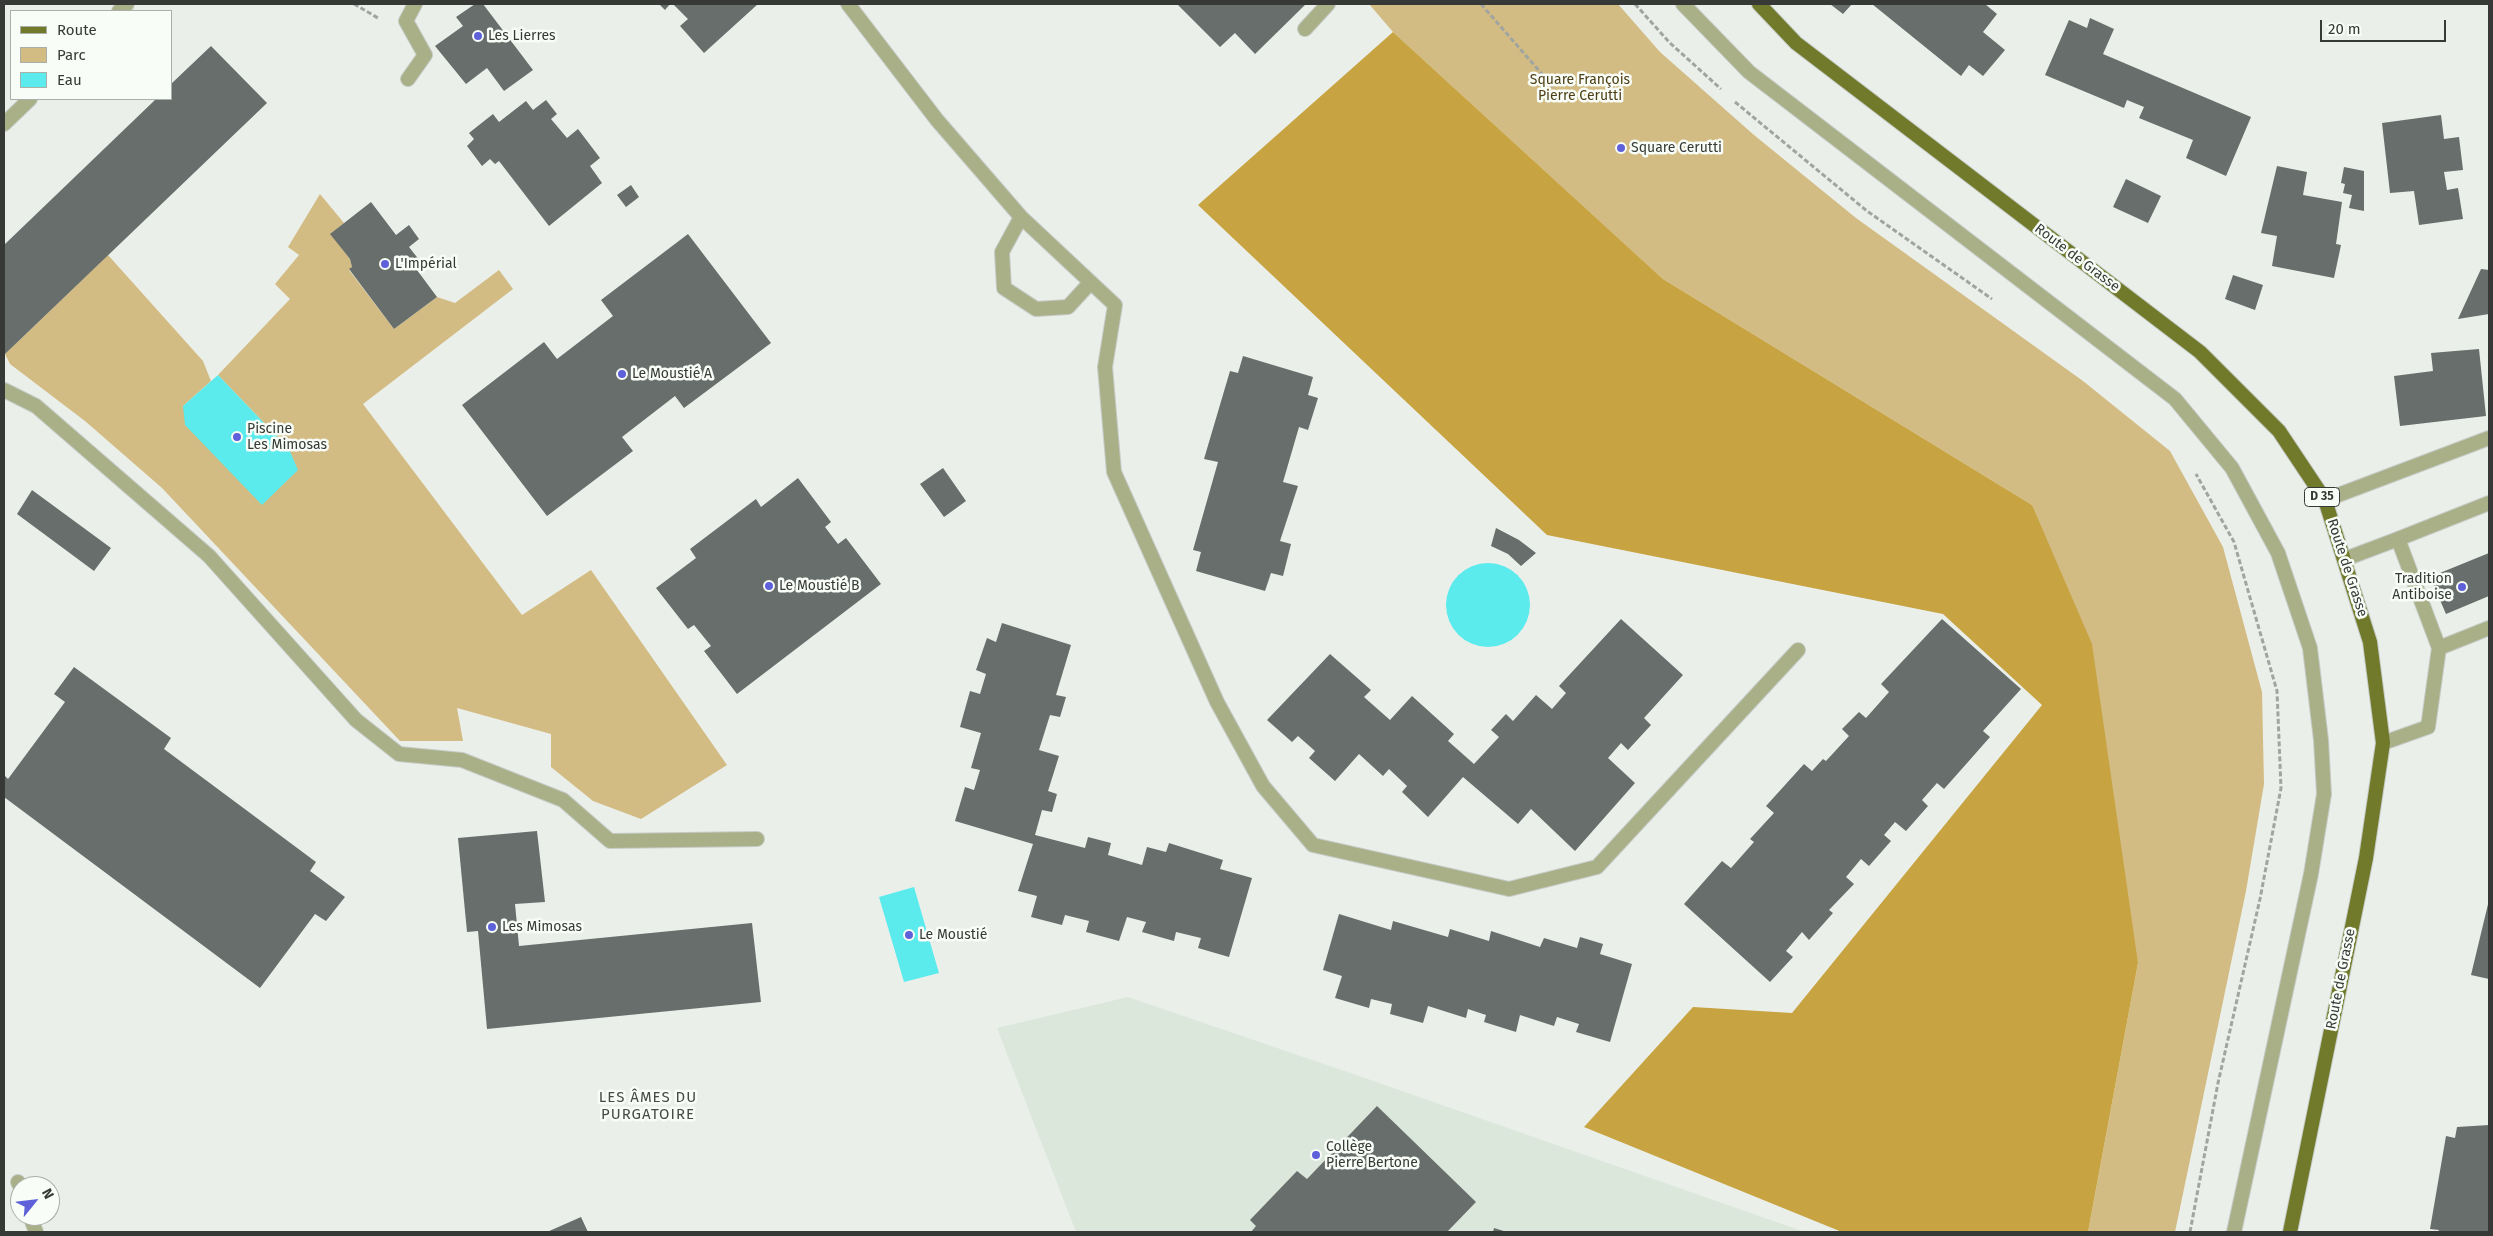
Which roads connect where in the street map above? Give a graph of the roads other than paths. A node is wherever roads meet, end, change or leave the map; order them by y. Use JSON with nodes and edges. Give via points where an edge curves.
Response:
{"nodes":[{"id":1,"x":416,"y":4,"type":"edge"},
{"id":2,"x":848,"y":4,"type":"edge"},
{"id":3,"x":1328,"y":4,"type":"edge"},
{"id":4,"x":1683,"y":4,"type":"edge"},
{"id":5,"x":1759,"y":4,"type":"edge"},
{"id":6,"x":1305,"y":28,"type":"dead end"},
{"id":7,"x":408,"y":79,"type":"dead end"},
{"id":8,"x":29,"y":100,"type":"edge"},
{"id":9,"x":4,"y":124,"type":"edge"},
{"id":10,"x":1021,"y":217,"type":"junction"},
{"id":11,"x":1090,"y":283,"type":"junction"},
{"id":12,"x":4,"y":390,"type":"edge"},
{"id":13,"x":2489,"y":438,"type":"edge"},
{"id":14,"x":2325,"y":500,"type":"junction"},
{"id":15,"x":2489,"y":503,"type":"edge"},
{"id":16,"x":2398,"y":539,"type":"junction"},
{"id":17,"x":2345,"y":559,"type":"junction"},
{"id":18,"x":2489,"y":628,"type":"edge"},
{"id":19,"x":2439,"y":648,"type":"junction"},
{"id":20,"x":1798,"y":650,"type":"dead end"},
{"id":21,"x":2383,"y":743,"type":"junction"},
{"id":22,"x":757,"y":839,"type":"dead end"},
{"id":23,"x":2234,"y":1232,"type":"edge"},
{"id":24,"x":2290,"y":1232,"type":"edge"}],
"edges":[{"from":1,"to":7,"type":"street","via":[[406,21],[425,55]]},
{"from":2,"to":10,"type":"street","via":[[937,120]]},
{"from":3,"to":6,"type":"street"},
{"from":4,"to":23,"type":"street","via":[[1749,72],[2175,399],[2232,468],[2278,553],[2310,648],[2324,794],[2309,884]]},
{"from":5,"to":14,"type":"main road","name":"Route de Grasse","number":"D 35","via":[[1796,43],[2200,352],[2279,431]]},
{"from":8,"to":9,"type":"street"},
{"from":10,"to":11,"type":"street"},
{"from":10,"to":11,"type":"street","via":[[1002,252],[1004,288],[1036,309],[1068,307]]},
{"from":11,"to":20,"type":"street","via":[[1115,305],[1105,367],[1114,472],[1217,702],[1263,786],[1313,845],[1509,889],[1597,868]]},
{"from":12,"to":22,"type":"street","via":[[36,406],[209,556],[356,720],[399,754],[462,760],[563,800],[610,841]]},
{"from":13,"to":14,"type":"street"},
{"from":14,"to":17,"type":"main road","name":"Route de Grasse","number":"D 35"},
{"from":15,"to":16,"type":"street"},
{"from":16,"to":17,"type":"street"},
{"from":16,"to":19,"type":"street"},
{"from":17,"to":21,"type":"main road","name":"Route de Grasse","number":"D 35","via":[[2370,642]]},
{"from":18,"to":19,"type":"street"},
{"from":19,"to":21,"type":"street","via":[[2428,727]]},
{"from":21,"to":24,"type":"main road","name":"Route de Grasse","number":"D 35","via":[[2366,858]]}]}
